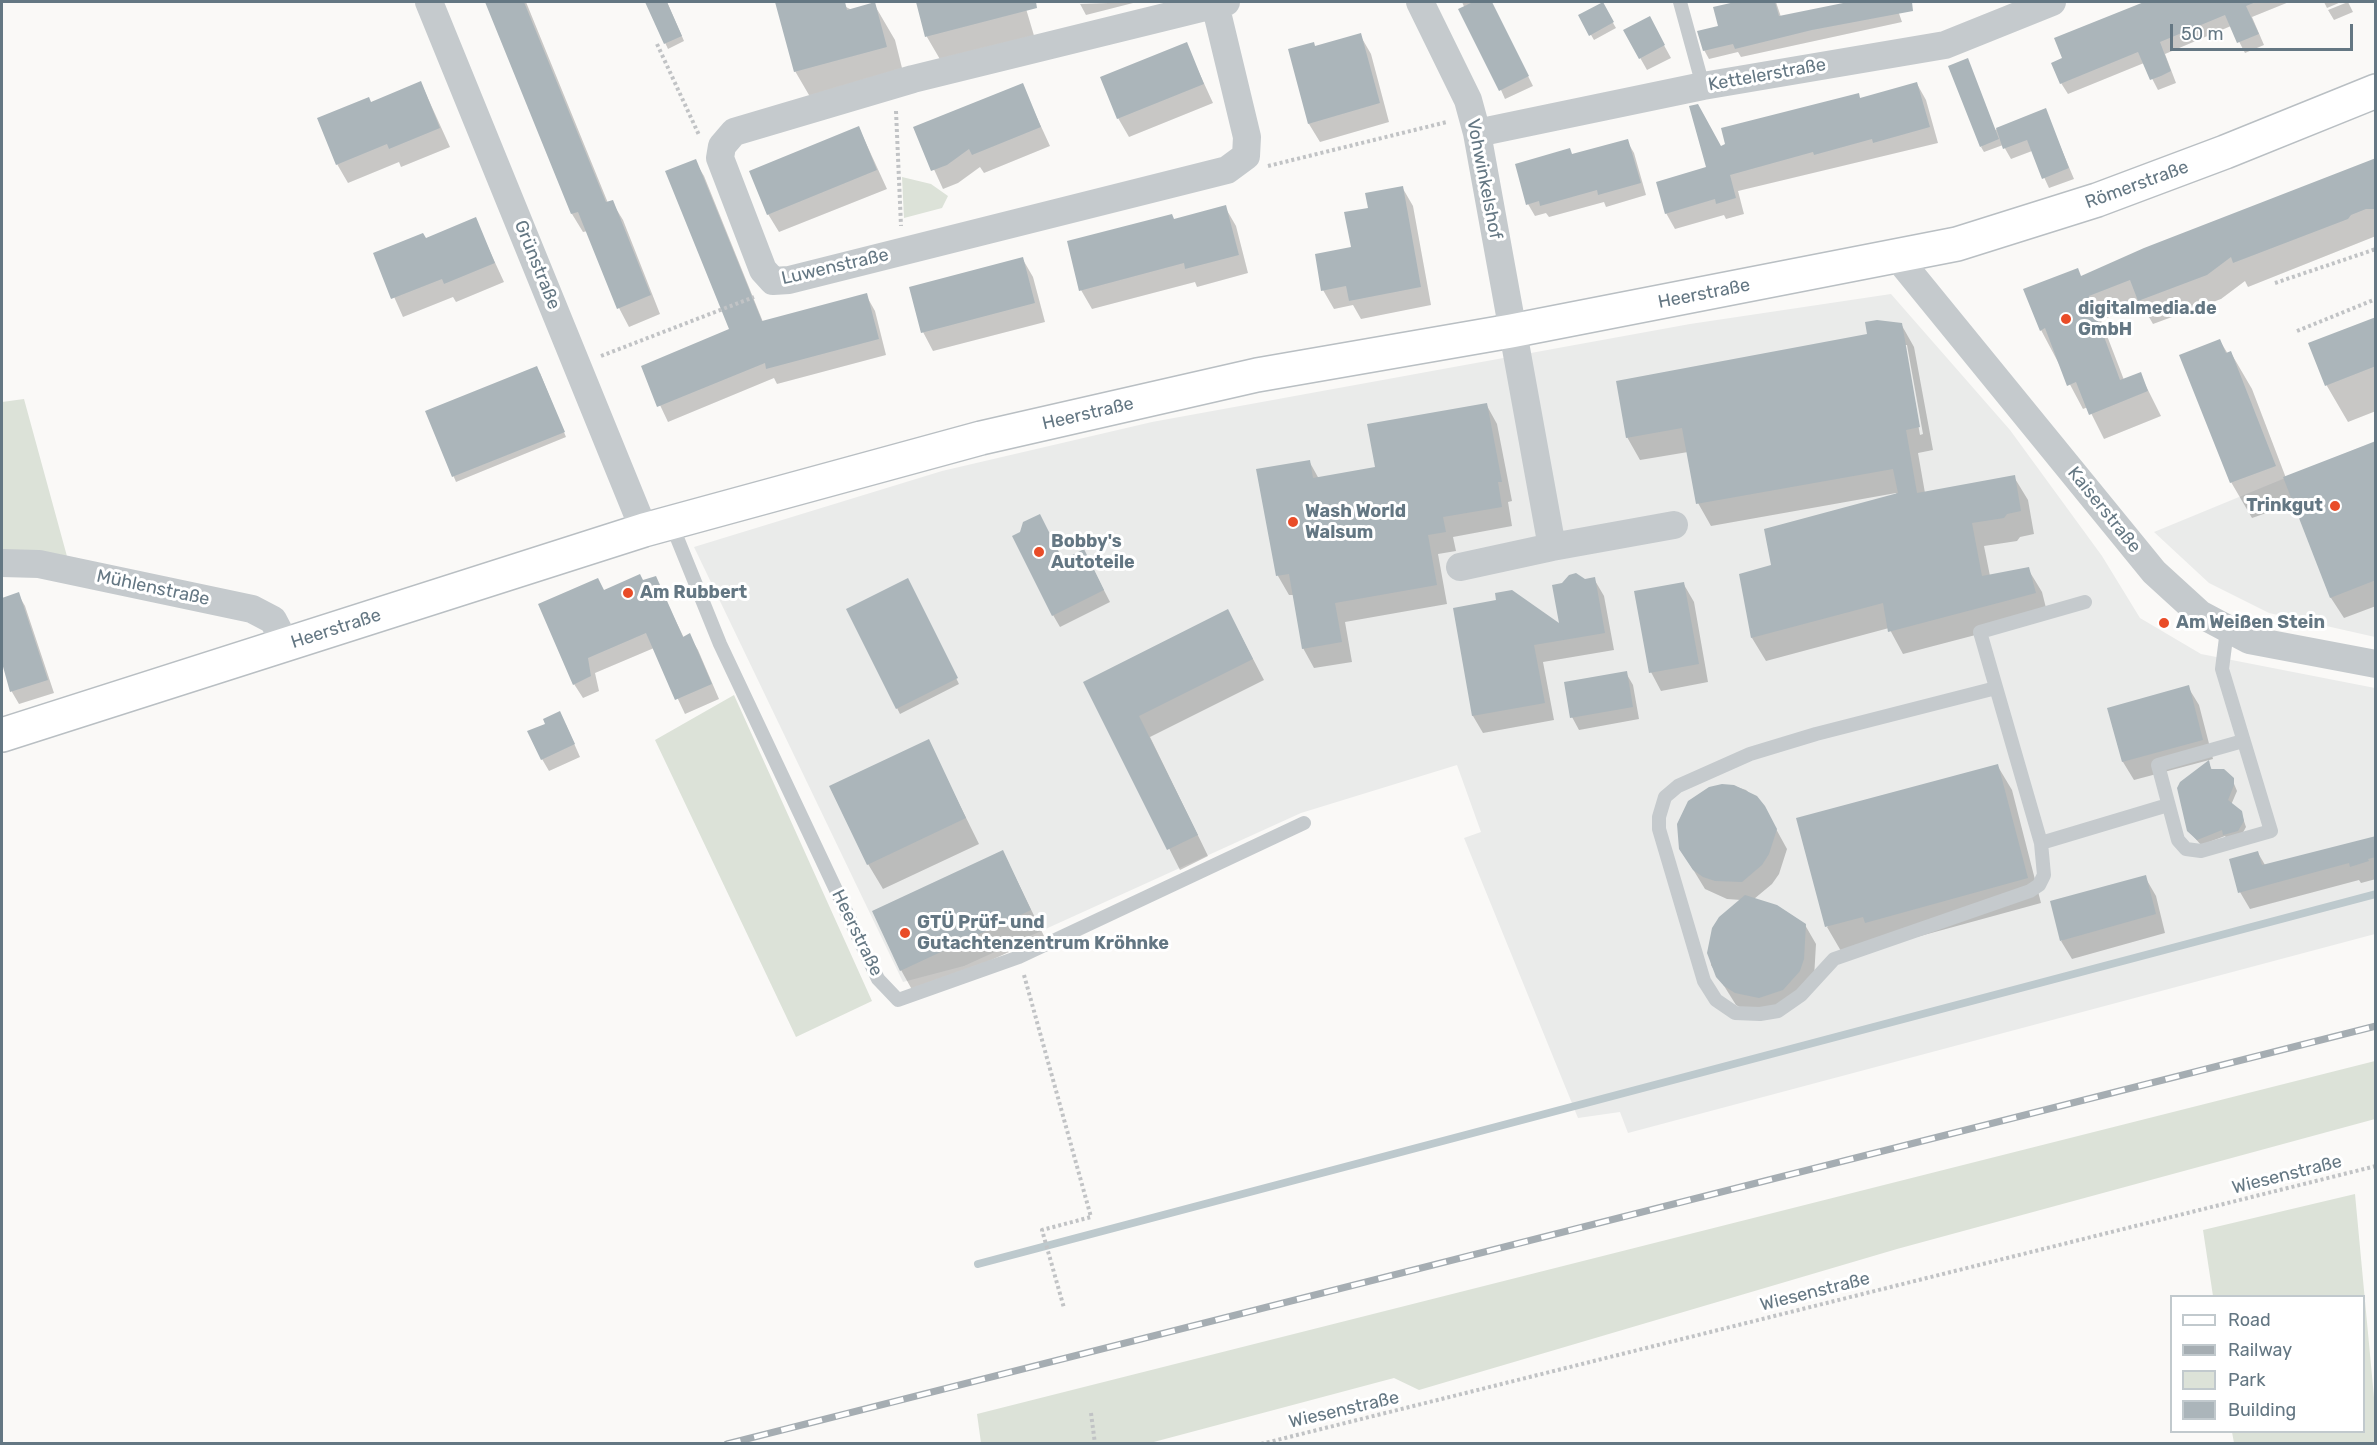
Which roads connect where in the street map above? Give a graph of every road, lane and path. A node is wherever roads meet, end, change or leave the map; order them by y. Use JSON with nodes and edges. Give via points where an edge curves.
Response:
{"nodes":[{"id":1,"x":429,"y":2,"type":"edge"},
{"id":2,"x":1420,"y":2,"type":"edge"},
{"id":3,"x":1680,"y":2,"type":"edge"},
{"id":4,"x":2052,"y":2,"type":"edge"},
{"id":5,"x":1220,"y":3,"type":"edge"},
{"id":6,"x":657,"y":44,"type":"dead end"},
{"id":7,"x":891,"y":85,"type":"junction"},
{"id":8,"x":1703,"y":86,"type":"junction"},
{"id":9,"x":2374,"y":97,"type":"edge"},
{"id":10,"x":1474,"y":124,"type":"junction"},
{"id":11,"x":1246,"y":156,"type":"junction"},
{"id":12,"x":720,"y":158,"type":"junction"},
{"id":13,"x":2376,"y":249,"type":"edge"},
{"id":14,"x":903,"y":251,"type":"junction"},
{"id":15,"x":1897,"y":257,"type":"junction"},
{"id":16,"x":773,"y":281,"type":"junction"},
{"id":17,"x":2275,"y":283,"type":"dead end"},
{"id":18,"x":2376,"y":299,"type":"edge"},
{"id":19,"x":1511,"y":331,"type":"junction"},
{"id":20,"x":2297,"y":331,"type":"dead end"},
{"id":21,"x":578,"y":364,"type":"junction"},
{"id":22,"x":1674,"y":525,"type":"dead end"},
{"id":23,"x":658,"y":526,"type":"junction"},
{"id":24,"x":1552,"y":547,"type":"junction"},
{"id":25,"x":2,"y":563,"type":"edge"},
{"id":26,"x":1460,"y":567,"type":"dead end"},
{"id":27,"x":2085,"y":602,"type":"dead end"},
{"id":28,"x":2227,"y":630,"type":"junction"},
{"id":29,"x":286,"y":645,"type":"junction"},
{"id":30,"x":2376,"y":664,"type":"edge"},
{"id":31,"x":1996,"y":688,"type":"junction"},
{"id":32,"x":2,"y":735,"type":"edge"},
{"id":33,"x":2243,"y":741,"type":"junction"},
{"id":34,"x":2168,"y":805,"type":"junction"},
{"id":35,"x":1304,"y":823,"type":"dead end"},
{"id":36,"x":2041,"y":843,"type":"junction"},
{"id":37,"x":1019,"y":957,"type":"junction"},
{"id":38,"x":2376,"y":1166,"type":"edge"},
{"id":39,"x":1064,"y":1308,"type":"dead end"},
{"id":40,"x":1091,"y":1413,"type":"dead end"},
{"id":41,"x":1095,"y":1443,"type":"edge"},
{"id":42,"x":1261,"y":1443,"type":"edge"}],
"edges":[{"from":1,"to":21,"type":"street","name":"Grünstraße"},
{"from":2,"to":10,"type":"street","name":"Vohwinkelshof","via":[[1468,100]]},
{"from":3,"to":8,"type":"lane"},
{"from":4,"to":8,"type":"street","name":"Kettelerstraße","via":[[1945,45]]},
{"from":5,"to":7,"type":"street"},
{"from":5,"to":11,"type":"street","via":[[1247,137]]},
{"from":6,"to":12,"type":"path","via":[[700,136]]},
{"from":7,"to":12,"type":"street","via":[[734,132],[722,146]]},
{"from":7,"to":14,"type":"path","via":[[896,112],[897,193]]},
{"from":8,"to":10,"type":"street","name":"Kettelerstraße"},
{"from":9,"to":15,"type":"main road","name":"Römerstraße","via":[[2097,200],[1968,241]]},
{"from":10,"to":11,"type":"path","via":[[1272,167]]},
{"from":10,"to":19,"type":"street","name":"Vohwinkelshof"},
{"from":11,"to":14,"type":"street","name":"Luwenstraße","via":[[1227,170]]},
{"from":12,"to":16,"type":"street","name":"Luwenstraße","via":[[763,270]]},
{"from":13,"to":17,"type":"path"},
{"from":14,"to":16,"type":"street","name":"Luwenstraße"},
{"from":15,"to":19,"type":"main road","name":"Heerstraße"},
{"from":15,"to":28,"type":"street","name":"Kaiserstraße","via":[[2154,572],[2200,614]]},
{"from":16,"to":21,"type":"path","via":[[756,296]]},
{"from":18,"to":20,"type":"path"},
{"from":19,"to":23,"type":"main road","name":"Heerstraße","via":[[1257,375],[981,438]]},
{"from":19,"to":24,"type":"street"},
{"from":21,"to":23,"type":"street","name":"Grünstraße"},
{"from":22,"to":24,"type":"street"},
{"from":23,"to":29,"type":"main road","name":"Heerstraße"},
{"from":23,"to":37,"type":"lane","name":"Heerstraße","via":[[720,644],[878,979],[898,1000]]},
{"from":24,"to":26,"type":"street"},
{"from":25,"to":29,"type":"street","name":"Mühlenstraße","via":[[39,564],[252,609],[273,620]]},
{"from":27,"to":31,"type":"lane","via":[[1980,632]]},
{"from":28,"to":30,"type":"street","name":"Kaiserstraße","via":[[2269,646]]},
{"from":28,"to":33,"type":"lane","via":[[2222,669]]},
{"from":29,"to":32,"type":"main road","name":"Heerstraße"},
{"from":31,"to":36,"type":"lane"},
{"from":31,"to":36,"type":"lane","via":[[1750,754],[1678,786],[1665,797],[1659,829],[1704,981],[1716,1000],[1735,1013],[1778,1011],[1802,995],[1834,959],[2031,891],[2044,875]]},
{"from":33,"to":34,"type":"lane","via":[[2158,765]]},
{"from":33,"to":34,"type":"lane","via":[[2271,831],[2192,851],[2178,840]]},
{"from":34,"to":36,"type":"lane"},
{"from":35,"to":37,"type":"lane","name":"Heerstraße"},
{"from":37,"to":39,"type":"path","via":[[1091,1217],[1042,1230]]},
{"from":38,"to":42,"type":"path","name":"Wiesenstraße"},
{"from":40,"to":41,"type":"path"}]}
